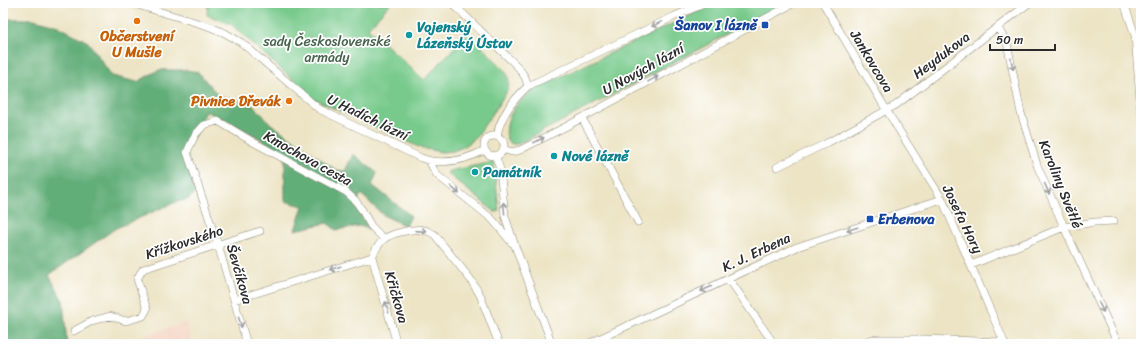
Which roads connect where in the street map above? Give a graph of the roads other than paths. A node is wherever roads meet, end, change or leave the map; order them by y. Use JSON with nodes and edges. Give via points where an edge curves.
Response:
{"nodes":[{"id":1,"x":131,"y":3,"type":"edge"},
{"id":2,"x":452,"y":3,"type":"edge"},
{"id":3,"x":706,"y":3,"type":"edge"},
{"id":4,"x":794,"y":3,"type":"edge"},
{"id":5,"x":824,"y":3,"type":"edge"},
{"id":6,"x":1029,"y":3,"type":"edge"},
{"id":7,"x":1124,"y":3,"type":"edge"},
{"id":8,"x":998,"y":28,"type":"junction"},
{"id":9,"x":528,"y":86,"type":"junction"},
{"id":10,"x":887,"y":111,"type":"junction"},
{"id":11,"x":1141,"y":112,"type":"edge"},
{"id":12,"x":582,"y":118,"type":"junction"},
{"id":13,"x":204,"y":125,"type":"joint"},
{"id":14,"x":497,"y":136,"type":"junction"},
{"id":15,"x":503,"y":149,"type":"junction"},
{"id":16,"x":485,"y":150,"type":"junction"},
{"id":17,"x":495,"y":155,"type":"junction"},
{"id":18,"x":429,"y":161,"type":"junction"},
{"id":19,"x":777,"y":167,"type":"dead end"},
{"id":20,"x":942,"y":200,"type":"junction"},
{"id":21,"x":1114,"y":221,"type":"dead end"},
{"id":22,"x":638,"y":222,"type":"dead end"},
{"id":23,"x":1064,"y":227,"type":"junction"},
{"id":24,"x":260,"y":231,"type":"dead end"},
{"id":25,"x":384,"y":239,"type":"junction"},
{"id":26,"x":218,"y":245,"type":"junction"},
{"id":27,"x":515,"y":246,"type":"junction"},
{"id":28,"x":372,"y":257,"type":"junction"},
{"id":29,"x":971,"y":265,"type":"junction"},
{"id":30,"x":728,"y":279,"type":"junction"},
{"id":31,"x":234,"y":300,"type":"junction"},
{"id":32,"x":74,"y":331,"type":"dead end"},
{"id":33,"x":1004,"y":343,"type":"edge"},
{"id":34,"x":247,"y":344,"type":"edge"},
{"id":35,"x":398,"y":344,"type":"edge"},
{"id":36,"x":499,"y":344,"type":"edge"},
{"id":37,"x":552,"y":344,"type":"edge"},
{"id":38,"x":588,"y":344,"type":"edge"},
{"id":39,"x":774,"y":344,"type":"edge"},
{"id":40,"x":860,"y":344,"type":"edge"},
{"id":41,"x":1118,"y":344,"type":"edge"}],
"edges":[{"from":1,"to":18,"type":"street","name":"U Hadích lázní","via":[[225,33],[242,43],[319,109]]},
{"from":2,"to":9,"type":"street","via":[[518,67]]},
{"from":3,"to":9,"type":"street","one_way":true},
{"from":12,"to":4,"type":"street","name":"U Nových lázní","one_way":true},
{"from":5,"to":10,"type":"street","name":"Jankovcova"},
{"from":6,"to":8,"type":"street","name":"Heydukova"},
{"from":7,"to":11,"type":"street","via":[[1135,35]]},
{"from":8,"to":10,"type":"street","name":"Heydukova"},
{"from":8,"to":23,"type":"street","name":"Karoliny Světlé","one_way":true,"via":[[1007,43],[1021,113],[1037,165]]},
{"from":9,"to":14,"type":"street","via":[[516,97],[504,117]]},
{"from":10,"to":19,"type":"street","name":"Heydukova"},
{"from":10,"to":20,"type":"street","name":"Josefa Hory"},
{"from":15,"to":12,"type":"street","name":"U Nových lázní","one_way":true,"via":[[512,152],[520,150]]},
{"from":12,"to":22,"type":"street"},
{"from":13,"to":25,"type":"street","name":"Kmochova cesta","via":[[218,121],[346,192]]},
{"from":13,"to":26,"type":"street","name":"Ševčíkova","via":[[195,135],[187,152]]},
{"from":14,"to":15,"type":"street","via":[[502,140]]},
{"from":14,"to":16,"type":"street","via":[[486,139]]},
{"from":15,"to":17,"type":"street"},
{"from":16,"to":17,"type":"street"},
{"from":16,"to":18,"type":"street","via":[[459,161]]},
{"from":27,"to":17,"type":"street","one_way":true,"via":[[505,216],[500,169]]},
{"from":18,"to":27,"type":"street","one_way":true,"via":[[437,175],[492,219]]},
{"from":20,"to":29,"type":"street","name":"Josefa Hory"},
{"from":20,"to":30,"type":"street","name":"K. J. Erbena","one_way":true,"via":[[797,247]]},
{"from":21,"to":23,"type":"street"},
{"from":23,"to":29,"type":"street"},
{"from":23,"to":41,"type":"street","name":"Karoliny Světlé","one_way":true},
{"from":24,"to":26,"type":"street","name":"Křížkovského"},
{"from":25,"to":28,"type":"street"},
{"from":25,"to":36,"type":"street","one_way":true,"via":[[416,230],[426,230],[434,234],[467,274],[480,295]]},
{"from":26,"to":31,"type":"street","name":"Ševčíkova"},
{"from":26,"to":32,"type":"street","name":"Křížkovského","via":[[143,269],[137,279],[146,309],[143,316],[126,321],[110,316]]},
{"from":27,"to":37,"type":"street"},
{"from":28,"to":31,"type":"street","one_way":true},
{"from":35,"to":28,"type":"street","name":"Křičkova","one_way":true},
{"from":29,"to":33,"type":"street","name":"Josefa Hory"},
{"from":30,"to":38,"type":"street","name":"K. J. Erbena","one_way":true},
{"from":30,"to":39,"type":"street"},
{"from":31,"to":34,"type":"street","name":"Ševčíkova","one_way":true},
{"from":33,"to":40,"type":"street","via":[[873,339]]}]}
